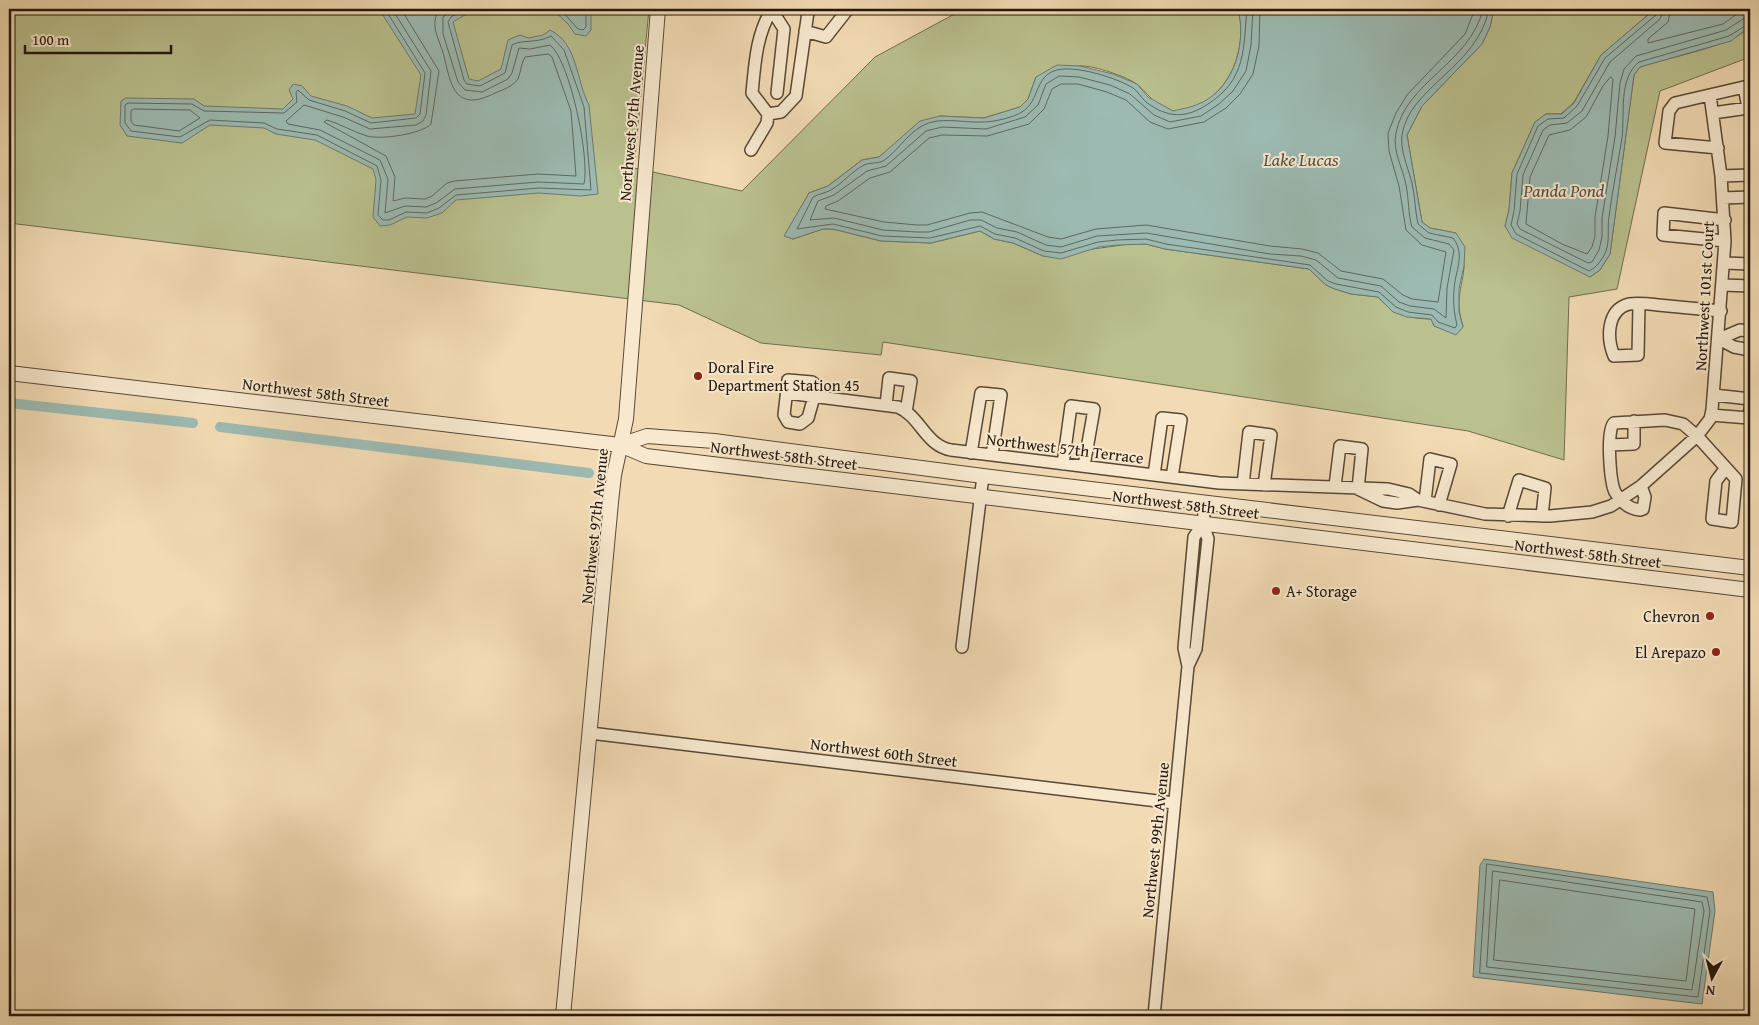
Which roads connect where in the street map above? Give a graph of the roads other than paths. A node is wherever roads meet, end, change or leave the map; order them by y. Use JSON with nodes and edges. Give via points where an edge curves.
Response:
{"nodes":[{"id":1,"x":658,"y":9,"type":"edge"},
{"id":2,"x":771,"y":9,"type":"edge"},
{"id":3,"x":806,"y":9,"type":"edge"},
{"id":4,"x":848,"y":9,"type":"edge"},
{"id":5,"x":806,"y":31,"type":"junction"},
{"id":6,"x":778,"y":93,"type":"dead end"},
{"id":7,"x":1710,"y":95,"type":"junction"},
{"id":8,"x":1713,"y":113,"type":"junction"},
{"id":9,"x":768,"y":114,"type":"junction"},
{"id":10,"x":1718,"y":148,"type":"junction"},
{"id":11,"x":751,"y":150,"type":"dead end"},
{"id":12,"x":1750,"y":175,"type":"edge"},
{"id":13,"x":1721,"y":176,"type":"junction"},
{"id":14,"x":1750,"y":197,"type":"edge"},
{"id":15,"x":1723,"y":198,"type":"junction"},
{"id":16,"x":1725,"y":220,"type":"junction"},
{"id":17,"x":1725,"y":241,"type":"junction"},
{"id":18,"x":1724,"y":263,"type":"junction"},
{"id":19,"x":1750,"y":264,"type":"edge"},
{"id":20,"x":1723,"y":285,"type":"junction"},
{"id":21,"x":1750,"y":286,"type":"edge"},
{"id":22,"x":1639,"y":304,"type":"junction"},
{"id":23,"x":1721,"y":312,"type":"junction"},
{"id":24,"x":1750,"y":331,"type":"edge"},
{"id":25,"x":1734,"y":332,"type":"junction"},
{"id":26,"x":1750,"y":336,"type":"edge"},
{"id":27,"x":1719,"y":339,"type":"junction"},
{"id":28,"x":1750,"y":350,"type":"edge"},
{"id":29,"x":9,"y":373,"type":"edge"},
{"id":30,"x":1714,"y":395,"type":"junction"},
{"id":31,"x":815,"y":397,"type":"junction"},
{"id":32,"x":1750,"y":398,"type":"edge"},
{"id":33,"x":886,"y":405,"type":"junction"},
{"id":34,"x":1750,"y":409,"type":"edge"},
{"id":35,"x":906,"y":412,"type":"junction"},
{"id":36,"x":1711,"y":415,"type":"junction"},
{"id":37,"x":1634,"y":421,"type":"junction"},
{"id":38,"x":1697,"y":436,"type":"junction"},
{"id":39,"x":620,"y":445,"type":"junction"},
{"id":40,"x":1610,"y":445,"type":"junction"},
{"id":41,"x":971,"y":452,"type":"junction"},
{"id":42,"x":992,"y":455,"type":"junction"},
{"id":43,"x":1063,"y":464,"type":"junction"},
{"id":44,"x":1084,"y":466,"type":"junction"},
{"id":45,"x":1724,"y":469,"type":"dead end"},
{"id":46,"x":1154,"y":475,"type":"junction"},
{"id":47,"x":983,"y":476,"type":"junction"},
{"id":48,"x":1172,"y":477,"type":"junction"},
{"id":49,"x":1243,"y":484,"type":"junction"},
{"id":50,"x":1264,"y":484,"type":"junction"},
{"id":51,"x":1335,"y":486,"type":"junction"},
{"id":52,"x":1641,"y":486,"type":"junction"},
{"id":53,"x":1358,"y":489,"type":"junction"},
{"id":54,"x":980,"y":497,"type":"junction"},
{"id":55,"x":1421,"y":501,"type":"junction"},
{"id":56,"x":1621,"y":501,"type":"junction"},
{"id":57,"x":1205,"y":502,"type":"junction"},
{"id":58,"x":1439,"y":504,"type":"junction"},
{"id":59,"x":1508,"y":516,"type":"junction"},
{"id":60,"x":1542,"y":516,"type":"junction"},
{"id":61,"x":1203,"y":524,"type":"junction"},
{"id":62,"x":1750,"y":568,"type":"edge"},
{"id":63,"x":1750,"y":590,"type":"edge"},
{"id":64,"x":962,"y":648,"type":"dead end"},
{"id":65,"x":590,"y":733,"type":"junction"},
{"id":66,"x":1174,"y":803,"type":"junction"},
{"id":67,"x":563,"y":1016,"type":"edge"},
{"id":68,"x":1154,"y":1016,"type":"edge"}],
"edges":[{"from":1,"to":39,"type":"street","name":"Northwest 97th Avenue","via":[[636,314],[626,419]]},
{"from":2,"to":6,"type":"street","via":[[784,29]]},
{"from":2,"to":9,"type":"street","via":[[762,25],[752,93]]},
{"from":3,"to":5,"type":"street"},
{"from":4,"to":5,"type":"street","via":[[826,37]]},
{"from":5,"to":9,"type":"street","via":[[796,96],[781,112]]},
{"from":7,"to":8,"type":"street","name":"Northwest 101st Court"},
{"from":7,"to":8,"type":"street","via":[[1744,87],[1748,108]]},
{"from":7,"to":10,"type":"street","via":[[1672,106],[1665,143]]},
{"from":8,"to":10,"type":"street","name":"Northwest 101st Court"},
{"from":9,"to":11,"type":"street","via":[[767,123]]},
{"from":10,"to":13,"type":"street","name":"Northwest 101st Court"},
{"from":12,"to":13,"type":"street"},
{"from":13,"to":15,"type":"street","name":"Northwest 101st Court"},
{"from":14,"to":15,"type":"street"},
{"from":15,"to":16,"type":"street","name":"Northwest 101st Court"},
{"from":16,"to":17,"type":"street","name":"Northwest 101st Court"},
{"from":16,"to":17,"type":"street","via":[[1664,214],[1662,235]]},
{"from":17,"to":18,"type":"street","name":"Northwest 101st Court"},
{"from":18,"to":19,"type":"street"},
{"from":18,"to":20,"type":"street","name":"Northwest 101st Court"},
{"from":20,"to":21,"type":"street"},
{"from":20,"to":23,"type":"street","name":"Northwest 101st Court"},
{"from":22,"to":22,"type":"street","via":[[1622,308],[1613,319],[1610,338],[1614,356],[1638,355]]},
{"from":22,"to":23,"type":"street"},
{"from":23,"to":27,"type":"street","name":"Northwest 101st Court"},
{"from":24,"to":25,"type":"street"},
{"from":25,"to":26,"type":"street","via":[[1739,336]]},
{"from":25,"to":27,"type":"street"},
{"from":27,"to":28,"type":"street","via":[[1734,347]]},
{"from":27,"to":30,"type":"street","name":"Northwest 101st Court"},
{"from":29,"to":39,"type":"street","name":"Northwest 58th Street"},
{"from":30,"to":32,"type":"street"},
{"from":30,"to":36,"type":"street","name":"Northwest 101st Court"},
{"from":31,"to":31,"type":"street","via":[[818,386],[812,382],[788,380],[784,415],[788,422],[806,421]]},
{"from":31,"to":33,"type":"street","name":"Northwest 57th Terrace"},
{"from":33,"to":35,"type":"street","name":"Northwest 57th Terrace"},
{"from":33,"to":35,"type":"street","via":[[889,378],[911,381]]},
{"from":34,"to":36,"type":"street","via":[[1749,418]]},
{"from":35,"to":41,"type":"street","name":"Northwest 57th Terrace","via":[[936,445]]},
{"from":36,"to":38,"type":"street","name":"Northwest 101st Court"},
{"from":37,"to":38,"type":"street","via":[[1678,422]]},
{"from":37,"to":40,"type":"street","via":[[1614,423]]},
{"from":37,"to":40,"type":"street","via":[[1634,444]]},
{"from":38,"to":45,"type":"street"},
{"from":38,"to":52,"type":"street","name":"Northwest 57th Terrace"},
{"from":39,"to":47,"type":"street","name":"Northwest 58th Street","via":[[647,436],[696,439]]},
{"from":39,"to":54,"type":"street","name":"Northwest 58th Street","via":[[646,456]]},
{"from":39,"to":65,"type":"street","name":"Northwest 97th Avenue","via":[[611,502]]},
{"from":40,"to":56,"type":"street","via":[[1613,485]]},
{"from":41,"to":42,"type":"street","name":"Northwest 57th Terrace"},
{"from":41,"to":42,"type":"street","via":[[981,392],[995,394],[1001,395]]},
{"from":42,"to":43,"type":"street","name":"Northwest 57th Terrace"},
{"from":43,"to":44,"type":"street","name":"Northwest 57th Terrace"},
{"from":43,"to":44,"type":"street","via":[[1071,406],[1094,409]]},
{"from":44,"to":46,"type":"street","name":"Northwest 57th Terrace"},
{"from":46,"to":48,"type":"street","name":"Northwest 57th Terrace"},
{"from":46,"to":48,"type":"street","via":[[1162,418],[1180,420]]},
{"from":47,"to":54,"type":"street"},
{"from":47,"to":57,"type":"street","name":"Northwest 58th Street"},
{"from":48,"to":49,"type":"street","name":"Northwest 57th Terrace"},
{"from":49,"to":50,"type":"street","name":"Northwest 57th Terrace"},
{"from":49,"to":50,"type":"street","via":[[1249,432],[1271,435]]},
{"from":50,"to":51,"type":"street","name":"Northwest 57th Terrace"},
{"from":51,"to":53,"type":"street","name":"Northwest 57th Terrace"},
{"from":51,"to":53,"type":"street","via":[[1340,446],[1362,449]]},
{"from":52,"to":56,"type":"street","name":"Northwest 57th Terrace"},
{"from":52,"to":56,"type":"street","via":[[1646,501],[1643,509],[1629,508]]},
{"from":53,"to":55,"type":"street","name":"Northwest 57th Terrace","via":[[1383,502]]},
{"from":54,"to":61,"type":"street","name":"Northwest 58th Street"},
{"from":54,"to":64,"type":"street"},
{"from":55,"to":58,"type":"street","name":"Northwest 57th Terrace"},
{"from":55,"to":58,"type":"street","via":[[1430,459],[1445,461],[1451,464]]},
{"from":56,"to":60,"type":"street","name":"Northwest 57th Terrace","via":[[1592,512]]},
{"from":57,"to":61,"type":"street","name":"Northwest 99th Avenue"},
{"from":57,"to":62,"type":"street","name":"Northwest 58th Street"},
{"from":58,"to":59,"type":"street","name":"Northwest 57th Terrace","via":[[1474,513]]},
{"from":59,"to":60,"type":"street","name":"Northwest 57th Terrace"},
{"from":59,"to":60,"type":"street","via":[[1519,480],[1545,488]]},
{"from":61,"to":63,"type":"street","name":"Northwest 58th Street"},
{"from":61,"to":66,"type":"street","name":"Northwest 99th Avenue","via":[[1208,538],[1196,649],[1188,666]]},
{"from":65,"to":66,"type":"street","name":"Northwest 60th Street"},
{"from":65,"to":67,"type":"street","name":"Northwest 97th Avenue"},
{"from":66,"to":68,"type":"street","name":"Northwest 99th Avenue"}]}
